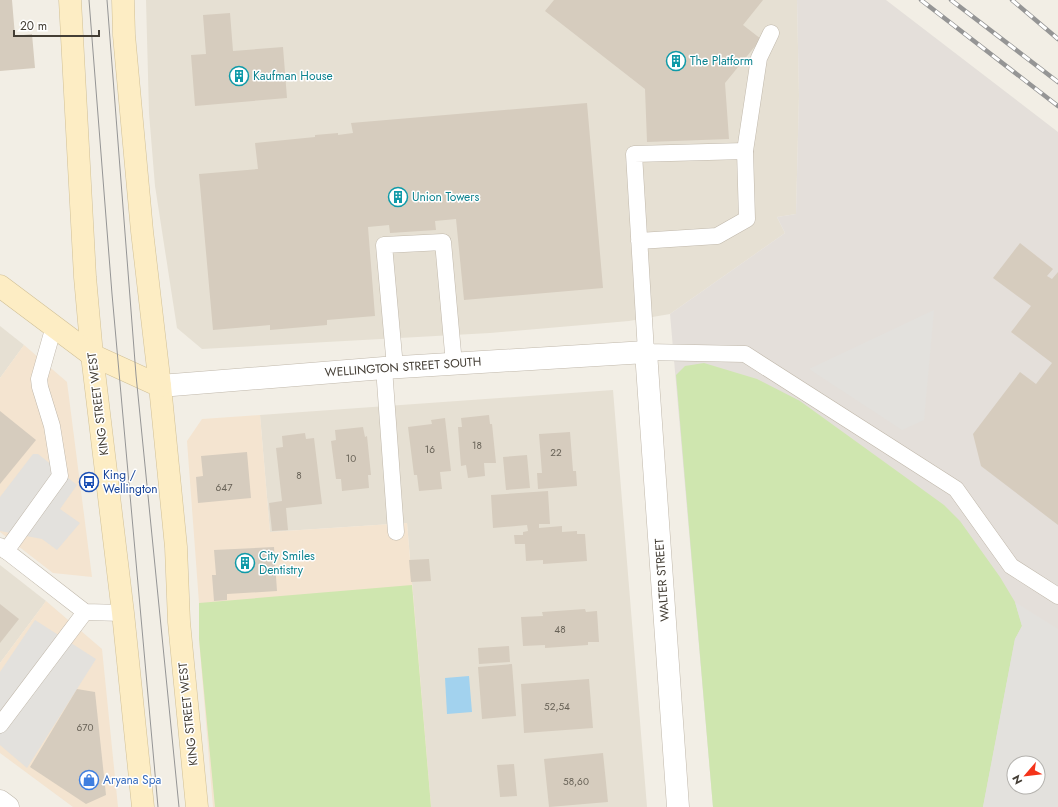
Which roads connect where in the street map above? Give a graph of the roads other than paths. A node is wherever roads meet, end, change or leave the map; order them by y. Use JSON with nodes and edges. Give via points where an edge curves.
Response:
{"nodes":[{"id":1,"x":70,"y":0,"type":"edge"},
{"id":2,"x":123,"y":0,"type":"edge"},
{"id":3,"x":771,"y":33,"type":"dead end"},
{"id":4,"x":744,"y":151,"type":"junction"},
{"id":5,"x":639,"y":241,"type":"junction"},
{"id":6,"x":0,"y":286,"type":"edge"},
{"id":7,"x":54,"y":326,"type":"junction"},
{"id":8,"x":646,"y":352,"type":"junction"},
{"id":9,"x":92,"y":355,"type":"junction"},
{"id":10,"x":454,"y":364,"type":"junction"},
{"id":11,"x":389,"y":367,"type":"junction"},
{"id":12,"x":160,"y":386,"type":"junction"},
{"id":13,"x":396,"y":532,"type":"dead end"},
{"id":14,"x":3,"y":548,"type":"edge"},
{"id":15,"x":1058,"y":596,"type":"edge"},
{"id":16,"x":85,"y":612,"type":"junction"},
{"id":17,"x":123,"y":613,"type":"junction"},
{"id":18,"x":0,"y":725,"type":"edge"},
{"id":19,"x":0,"y":801,"type":"edge"},
{"id":20,"x":8,"y":807,"type":"edge"},
{"id":21,"x":143,"y":807,"type":"edge"},
{"id":22,"x":197,"y":807,"type":"edge"},
{"id":23,"x":678,"y":807,"type":"edge"}],
"edges":[{"from":1,"to":9,"type":"main road","name":"KING STREET WEST","via":[[85,277]]},
{"from":2,"to":12,"type":"main road","name":"KING STREET WEST","via":[[142,231]]},
{"from":3,"to":4,"type":"lane","via":[[759,58]]},
{"from":4,"to":5,"type":"lane","via":[[747,219],[717,236]]},
{"from":4,"to":5,"type":"lane","via":[[634,154]]},
{"from":5,"to":8,"type":"lane"},
{"from":6,"to":7,"type":"main road"},
{"from":7,"to":9,"type":"main road"},
{"from":7,"to":14,"type":"lane","via":[[39,379],[52,426],[60,476]]},
{"from":8,"to":10,"type":"street","name":"WELLINGTON STREET SOUTH"},
{"from":8,"to":15,"type":"lane","via":[[745,354],[956,489],[1011,566]]},
{"from":8,"to":23,"type":"street","name":"WALTER STREET"},
{"from":9,"to":12,"type":"main road"},
{"from":9,"to":17,"type":"main road","name":"KING STREET WEST"},
{"from":10,"to":11,"type":"street","name":"WELLINGTON STREET SOUTH"},
{"from":10,"to":11,"type":"lane","via":[[443,242],[384,245]]},
{"from":11,"to":12,"type":"street","name":"WELLINGTON STREET SOUTH"},
{"from":11,"to":13,"type":"lane"},
{"from":12,"to":22,"type":"main road","name":"KING STREET WEST"},
{"from":14,"to":16,"type":"lane"},
{"from":16,"to":17,"type":"lane"},
{"from":16,"to":18,"type":"lane"},
{"from":17,"to":21,"type":"main road","name":"KING STREET WEST"},
{"from":19,"to":20,"type":"street"}]}
